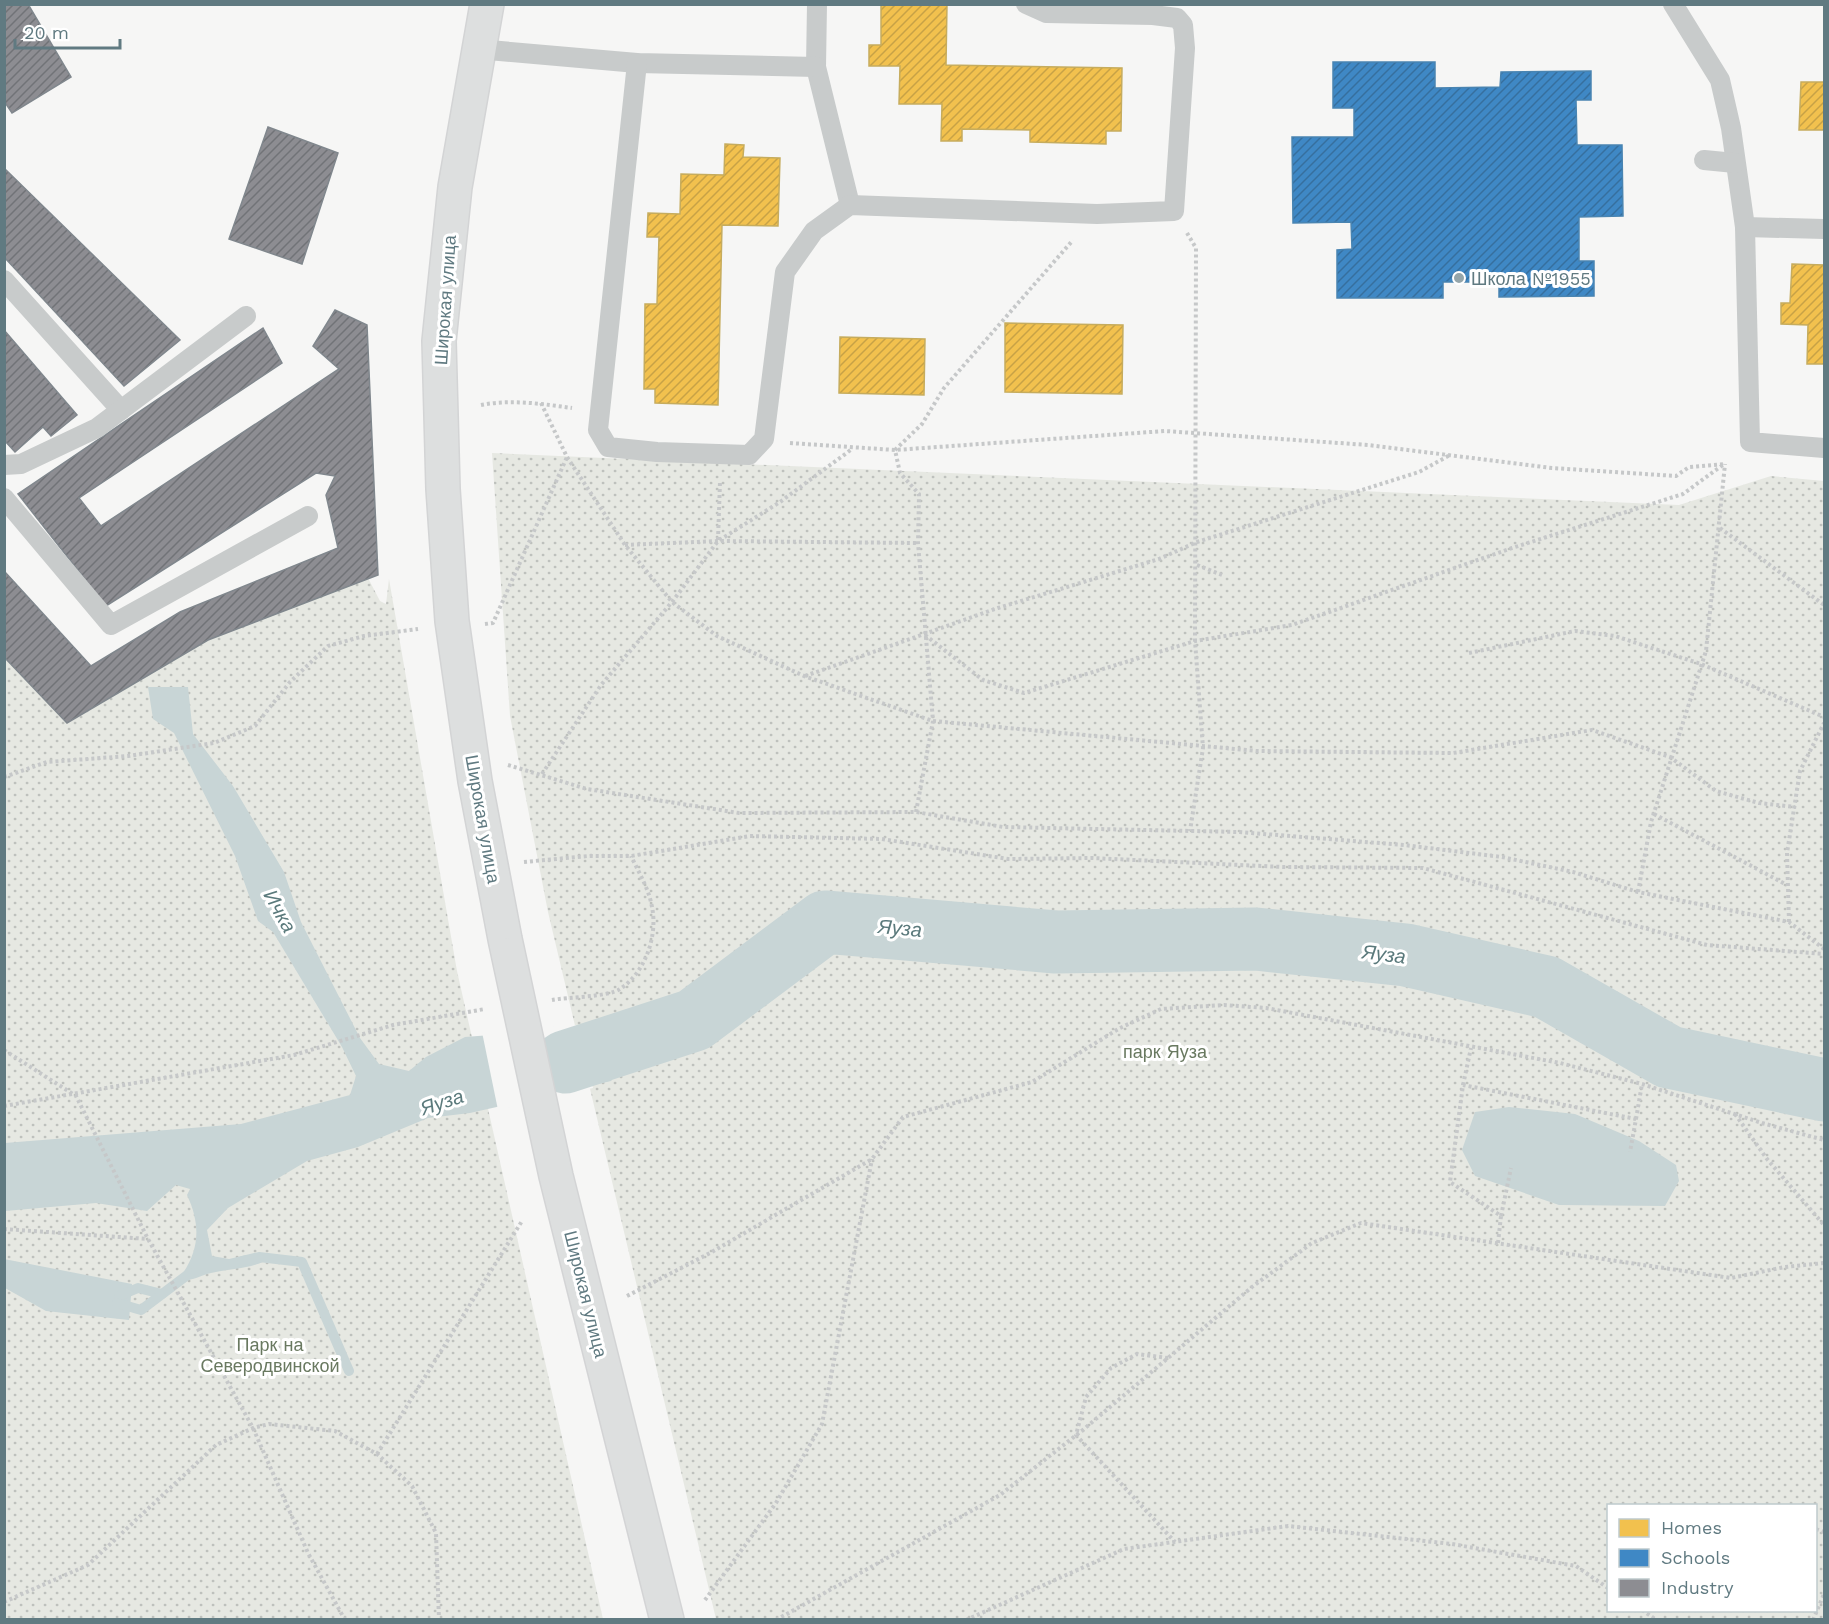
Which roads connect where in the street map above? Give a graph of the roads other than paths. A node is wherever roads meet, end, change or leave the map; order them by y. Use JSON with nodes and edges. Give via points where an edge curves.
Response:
{"nodes":[{"id":1,"x":487,"y":4,"type":"edge"},
{"id":2,"x":817,"y":4,"type":"edge"},
{"id":3,"x":1026,"y":4,"type":"edge"},
{"id":4,"x":1673,"y":4,"type":"edge"},
{"id":5,"x":477,"y":49,"type":"junction"},
{"id":6,"x":637,"y":63,"type":"junction"},
{"id":7,"x":816,"y":67,"type":"junction"},
{"id":8,"x":1704,"y":160,"type":"dead end"},
{"id":9,"x":1735,"y":163,"type":"junction"},
{"id":10,"x":850,"y":205,"type":"junction"},
{"id":11,"x":1745,"y":227,"type":"junction"},
{"id":12,"x":1824,"y":229,"type":"edge"},
{"id":13,"x":4,"y":280,"type":"edge"},
{"id":14,"x":246,"y":316,"type":"dead end"},
{"id":15,"x":122,"y":410,"type":"junction"},
{"id":16,"x":1824,"y":448,"type":"edge"},
{"id":17,"x":4,"y":465,"type":"edge"},
{"id":18,"x":4,"y":498,"type":"edge"},
{"id":19,"x":308,"y":516,"type":"dead end"},
{"id":20,"x":667,"y":1620,"type":"edge"}],
"edges":[{"from":1,"to":5,"type":"main road","name":"Широкая улица"},
{"from":2,"to":7,"type":"lane"},
{"from":3,"to":10,"type":"lane","via":[[1046,13],[1153,15],[1177,18],[1184,25],[1174,211],[1097,214]]},
{"from":4,"to":9,"type":"lane","via":[[1720,80]]},
{"from":5,"to":6,"type":"lane"},
{"from":5,"to":20,"type":"main road","name":"Широкая улица","via":[[455,187],[439,341],[452,626],[475,781],[556,1176]]},
{"from":6,"to":7,"type":"lane"},
{"from":6,"to":10,"type":"lane","via":[[598,430],[608,447],[749,456],[764,440],[785,272],[814,231]]},
{"from":7,"to":10,"type":"lane"},
{"from":8,"to":9,"type":"lane"},
{"from":9,"to":11,"type":"lane"},
{"from":11,"to":12,"type":"lane"},
{"from":11,"to":16,"type":"lane","via":[[1750,442]]},
{"from":13,"to":15,"type":"lane"},
{"from":14,"to":15,"type":"lane"},
{"from":15,"to":17,"type":"lane","via":[[86,433],[21,464]]},
{"from":18,"to":19,"type":"lane","via":[[111,624]]}]}
